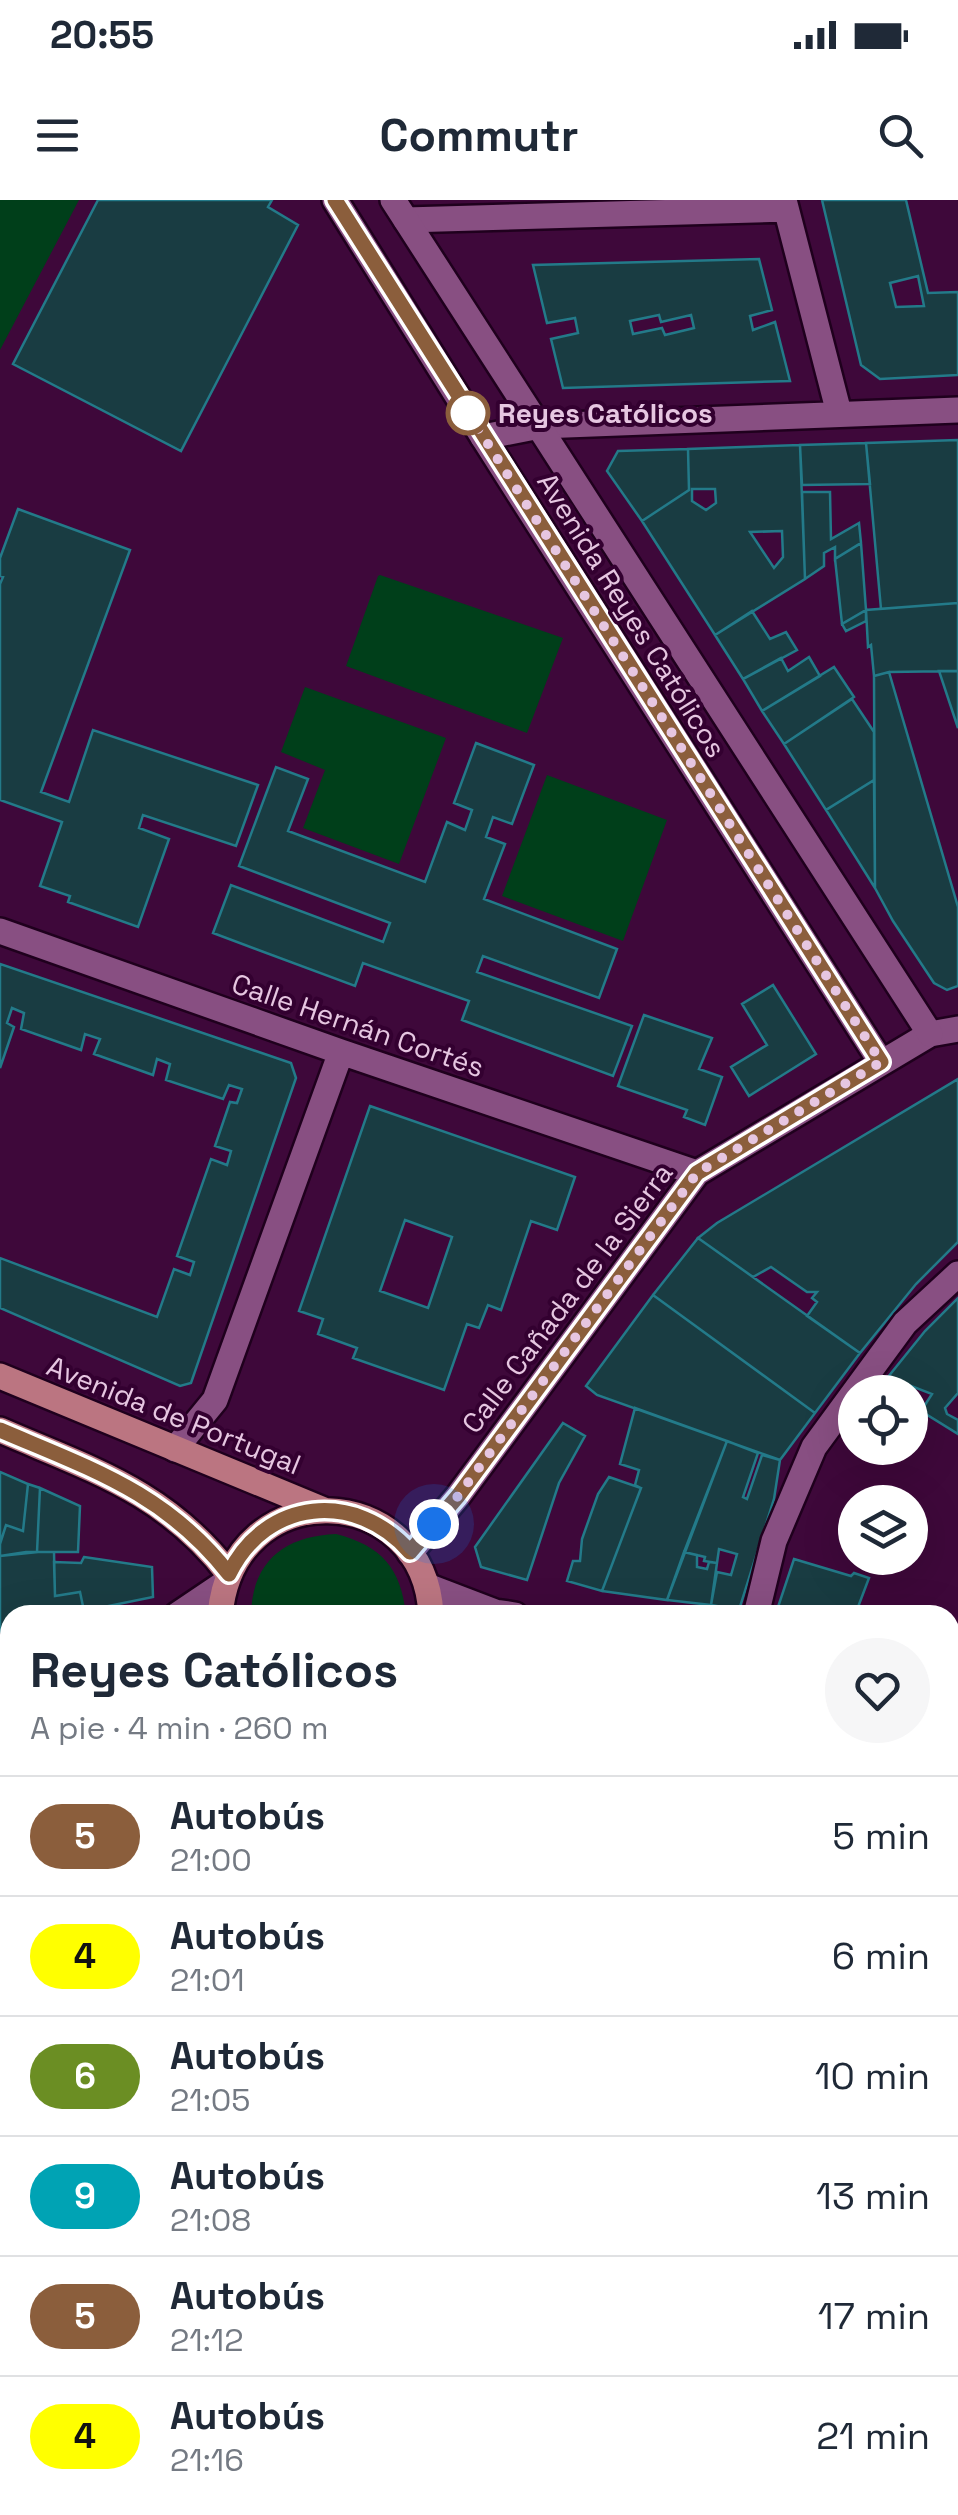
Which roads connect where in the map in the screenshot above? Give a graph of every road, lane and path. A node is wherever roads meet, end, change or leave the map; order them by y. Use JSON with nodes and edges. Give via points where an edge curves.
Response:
{"nodes":[{"id":1,"x":335,"y":200,"type":"edge"},
{"id":2,"x":785,"y":204,"type":"edge"},
{"id":3,"x":400,"y":210,"type":"edge"},
{"id":4,"x":958,"y":410,"type":"edge"},
{"id":5,"x":839,"y":412,"type":"junction"},
{"id":6,"x":540,"y":426,"type":"junction"},
{"id":7,"x":483,"y":437,"type":"junction"},
{"id":8,"x":0,"y":931,"type":"edge"},
{"id":9,"x":950,"y":1033,"type":"edge"},
{"id":10,"x":341,"y":1052,"type":"junction"},
{"id":11,"x":881,"y":1062,"type":"junction"},
{"id":12,"x":697,"y":1173,"type":"junction"},
{"id":13,"x":958,"y":1274,"type":"edge"},
{"id":14,"x":0,"y":1376,"type":"edge"},
{"id":15,"x":0,"y":1430,"type":"edge"},
{"id":16,"x":176,"y":1449,"type":"junction"},
{"id":17,"x":324,"y":1510,"type":"junction"},
{"id":18,"x":410,"y":1552,"type":"junction"},
{"id":19,"x":227,"y":1578,"type":"junction"},
{"id":20,"x":426,"y":1586,"type":"junction"},
{"id":21,"x":190,"y":1605,"type":"edge"},
{"id":22,"x":222,"y":1605,"type":"edge"},
{"id":23,"x":429,"y":1605,"type":"edge"},
{"id":24,"x":476,"y":1605,"type":"edge"},
{"id":25,"x":758,"y":1605,"type":"edge"}],
"edges":[{"from":1,"to":7,"type":"street","name":"Avenida Reyes Católicos"},
{"from":2,"to":3,"type":"street"},
{"from":2,"to":5,"type":"street"},
{"from":3,"to":6,"type":"street","name":"Avenida Reyes Católicos"},
{"from":4,"to":5,"type":"street"},
{"from":5,"to":6,"type":"street"},
{"from":6,"to":7,"type":"street"},
{"from":6,"to":9,"type":"street","name":"Avenida Reyes Católicos"},
{"from":7,"to":11,"type":"street","name":"Avenida Reyes Católicos"},
{"from":8,"to":10,"type":"street","name":"Calle Hernán Cortés"},
{"from":9,"to":11,"type":"street","name":"Calle Cañada de la Sierra"},
{"from":10,"to":12,"type":"street","name":"Calle Hernán Cortés"},
{"from":10,"to":16,"type":"street","via":[[215,1400]]},
{"from":11,"to":12,"type":"street","name":"Calle Cañada de la Sierra"},
{"from":12,"to":18,"type":"street","name":"Calle Cañada de la Sierra"},
{"from":13,"to":25,"type":"street","via":[[905,1324],[814,1447],[774,1540]]},
{"from":14,"to":16,"type":"main road","name":"Avenida de Portugal"},
{"from":15,"to":19,"type":"main road","via":[[142,1494],[191,1531]]},
{"from":16,"to":17,"type":"main road","name":"Avenida de Portugal"},
{"from":17,"to":18,"type":"main road","name":"Avenida de Portugal","via":[[368,1519]]},
{"from":17,"to":19,"type":"main road","via":[[267,1528]]},
{"from":18,"to":20,"type":"main road"},
{"from":19,"to":21,"type":"street"},
{"from":19,"to":22,"type":"main road"},
{"from":20,"to":23,"type":"main road"},
{"from":20,"to":24,"type":"street"}]}
